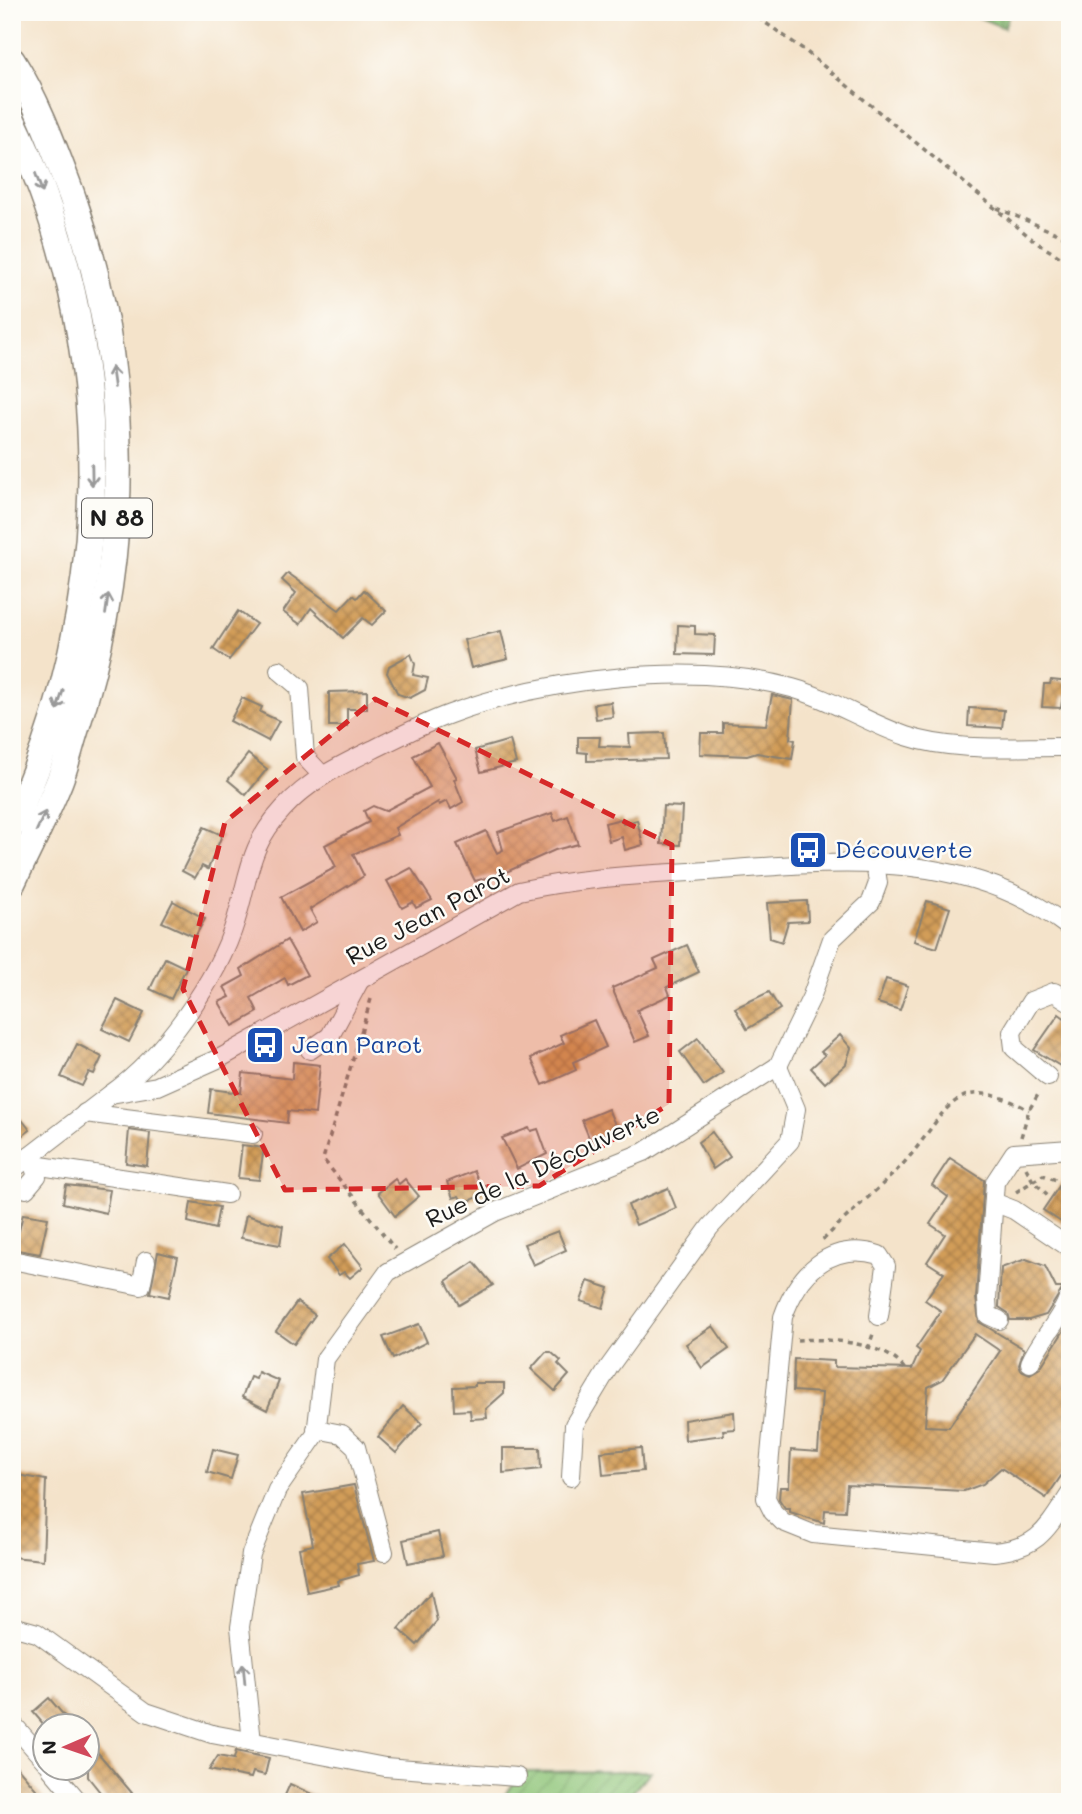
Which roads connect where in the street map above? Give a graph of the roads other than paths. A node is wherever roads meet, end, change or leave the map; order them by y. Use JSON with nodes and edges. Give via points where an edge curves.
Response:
{"nodes":[{"id":1,"x":12,"y":61,"type":"edge"},
{"id":2,"x":12,"y":120,"type":"edge"},
{"id":3,"x":279,"y":670,"type":"dead end"},
{"id":4,"x":1070,"y":747,"type":"edge"},
{"id":5,"x":322,"y":775,"type":"junction"},
{"id":6,"x":12,"y":825,"type":"edge"},
{"id":7,"x":875,"y":863,"type":"junction"},
{"id":8,"x":12,"y":883,"type":"edge"},
{"id":9,"x":1070,"y":928,"type":"edge"},
{"id":10,"x":360,"y":980,"type":"junction"},
{"id":11,"x":1070,"y":1002,"type":"edge"},
{"id":12,"x":310,"y":1050,"type":"dead end"},
{"id":13,"x":778,"y":1066,"type":"junction"},
{"id":14,"x":1048,"y":1077,"type":"dead end"},
{"id":15,"x":111,"y":1094,"type":"junction"},
{"id":16,"x":85,"y":1114,"type":"junction"},
{"id":17,"x":253,"y":1134,"type":"dead end"},
{"id":18,"x":1070,"y":1149,"type":"edge"},
{"id":19,"x":32,"y":1160,"type":"junction"},
{"id":20,"x":12,"y":1170,"type":"edge"},
{"id":21,"x":26,"y":1189,"type":"dead end"},
{"id":22,"x":227,"y":1194,"type":"dead end"},
{"id":23,"x":996,"y":1203,"type":"junction"},
{"id":24,"x":1070,"y":1248,"type":"edge"},
{"id":25,"x":12,"y":1260,"type":"edge"},
{"id":26,"x":146,"y":1261,"type":"dead end"},
{"id":27,"x":1068,"y":1298,"type":"dead end"},
{"id":28,"x":879,"y":1316,"type":"dead end"},
{"id":29,"x":999,"y":1320,"type":"dead end"},
{"id":30,"x":1030,"y":1363,"type":"dead end"},
{"id":31,"x":316,"y":1429,"type":"junction"},
{"id":32,"x":571,"y":1477,"type":"dead end"},
{"id":33,"x":1070,"y":1494,"type":"edge"},
{"id":34,"x":384,"y":1552,"type":"dead end"},
{"id":35,"x":12,"y":1626,"type":"edge"},
{"id":36,"x":12,"y":1723,"type":"edge"},
{"id":37,"x":252,"y":1742,"type":"junction"},
{"id":38,"x":32,"y":1746,"type":"edge"},
{"id":39,"x":517,"y":1777,"type":"dead end"},
{"id":40,"x":63,"y":1783,"type":"edge"},
{"id":41,"x":79,"y":1802,"type":"edge"}],
"edges":[{"from":8,"to":1,"type":"highway","number":"N 88","one_way":true,"via":[[58,785],[90,685],[104,626],[119,482],[117,410],[102,298],[53,145]]},
{"from":2,"to":6,"type":"highway","number":"N 88","one_way":true,"via":[[39,182],[78,323],[90,407],[93,484],[89,548],[71,664],[36,776]]},
{"from":3,"to":5,"type":"street","via":[[300,688],[305,757]]},
{"from":4,"to":5,"type":"street","via":[[934,743],[906,736],[793,688],[645,676],[588,681],[450,714]]},
{"from":5,"to":15,"type":"street","via":[[268,825],[248,863],[236,920],[218,967],[153,1059]]},
{"from":7,"to":9,"type":"street","name":"Rue Jean Parot","via":[[960,873],[1008,890]]},
{"from":7,"to":10,"type":"street","name":"Rue Jean Parot","via":[[572,879],[519,891]]},
{"from":7,"to":13,"type":"street","via":[[878,884],[871,902],[832,939],[811,998]]},
{"from":10,"to":12,"type":"street","via":[[330,1036]]},
{"from":10,"to":15,"type":"street","name":"Rue Jean Parot","via":[[207,1065],[157,1086]]},
{"from":11,"to":14,"type":"street","via":[[1054,992],[1031,1001],[1012,1032],[1014,1048]]},
{"from":13,"to":31,"type":"street","name":"Rue de la Découverte","via":[[645,1152],[495,1212],[388,1272],[325,1359]]},
{"from":13,"to":32,"type":"street","via":[[796,1109],[790,1141],[710,1227],[609,1367],[573,1425]]},
{"from":15,"to":16,"type":"street","name":"Rue Jean Parot"},
{"from":16,"to":17,"type":"street"},
{"from":16,"to":19,"type":"street","name":"Rue Jean Parot"},
{"from":18,"to":23,"type":"street","via":[[1014,1153],[995,1182]]},
{"from":19,"to":20,"type":"street","name":"Rue Jean Parot"},
{"from":19,"to":21,"type":"street","via":[[37,1176]]},
{"from":19,"to":22,"type":"street"},
{"from":23,"to":24,"type":"street"},
{"from":23,"to":29,"type":"street","via":[[987,1299],[988,1315]]},
{"from":25,"to":26,"type":"street","via":[[141,1286]]},
{"from":27,"to":30,"type":"street"},
{"from":28,"to":33,"type":"street","via":[[886,1266],[879,1255],[867,1251],[844,1252],[808,1269],[790,1297],[780,1341],[766,1498],[773,1512],[796,1530],[813,1534],[994,1552],[1034,1542]]},
{"from":31,"to":34,"type":"street","via":[[342,1434],[356,1447]]},
{"from":37,"to":31,"type":"street","one_way":true,"via":[[240,1627],[251,1555],[276,1490]]},
{"from":35,"to":37,"type":"street","via":[[37,1633],[146,1712]]},
{"from":36,"to":38,"type":"street"},
{"from":37,"to":39,"type":"street","via":[[385,1767]]},
{"from":40,"to":41,"type":"street"}]}
